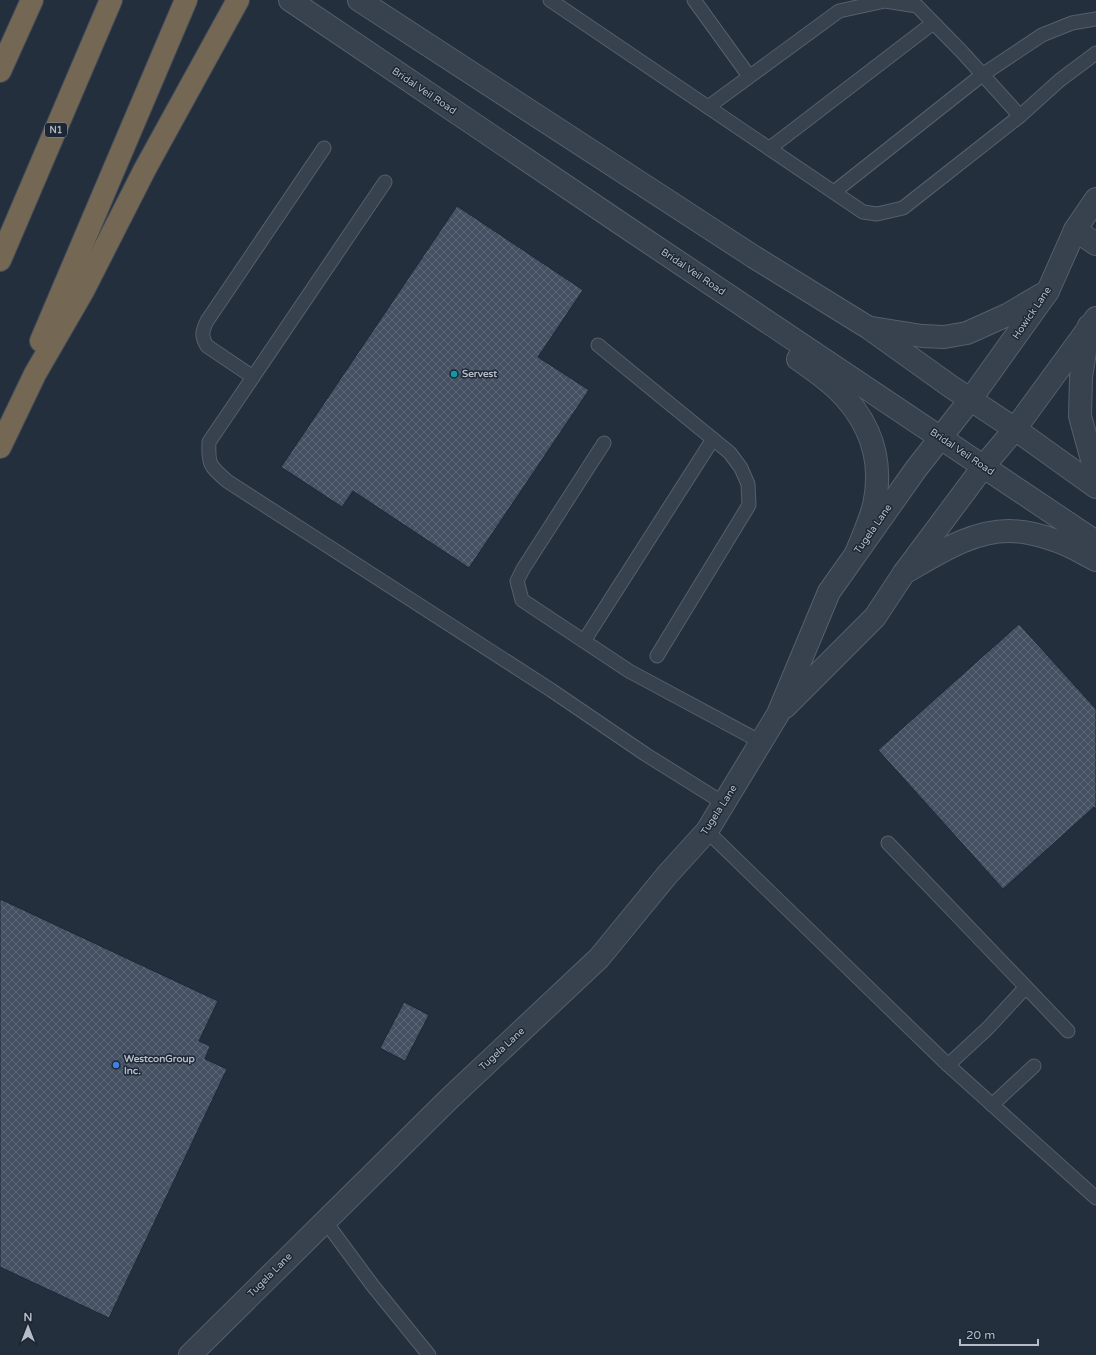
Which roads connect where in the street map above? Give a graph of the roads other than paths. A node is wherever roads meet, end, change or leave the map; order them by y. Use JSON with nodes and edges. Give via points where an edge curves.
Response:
{"nodes":[{"id":1,"x":32,"y":0,"type":"edge"},
{"id":2,"x":111,"y":0,"type":"edge"},
{"id":3,"x":186,"y":0,"type":"edge"},
{"id":4,"x":238,"y":0,"type":"edge"},
{"id":5,"x":290,"y":0,"type":"edge"},
{"id":6,"x":694,"y":0,"type":"edge"},
{"id":7,"x":363,"y":2,"type":"edge"},
{"id":8,"x":558,"y":2,"type":"edge"},
{"id":9,"x":1096,"y":19,"type":"edge"},
{"id":10,"x":933,"y":23,"type":"junction"},
{"id":11,"x":1096,"y":53,"type":"edge"},
{"id":12,"x":0,"y":71,"type":"edge"},
{"id":13,"x":982,"y":75,"type":"junction"},
{"id":14,"x":749,"y":76,"type":"junction"},
{"id":15,"x":708,"y":107,"type":"junction"},
{"id":16,"x":1020,"y":116,"type":"junction"},
{"id":17,"x":324,"y":148,"type":"dead end"},
{"id":18,"x":770,"y":148,"type":"junction"},
{"id":19,"x":385,"y":182,"type":"dead end"},
{"id":20,"x":834,"y":192,"type":"junction"},
{"id":21,"x":1096,"y":199,"type":"edge"},
{"id":22,"x":629,"y":229,"type":"junction"},
{"id":23,"x":1075,"y":230,"type":"junction"},
{"id":24,"x":1096,"y":244,"type":"edge"},
{"id":25,"x":0,"y":260,"type":"edge"},
{"id":26,"x":1048,"y":291,"type":"junction"},
{"id":27,"x":1093,"y":322,"type":"edge"},
{"id":28,"x":869,"y":328,"type":"junction"},
{"id":29,"x":598,"y":345,"type":"dead end"},
{"id":30,"x":253,"y":377,"type":"junction"},
{"id":31,"x":970,"y":400,"type":"junction"},
{"id":32,"x":1015,"y":430,"type":"junction"},
{"id":33,"x":0,"y":438,"type":"edge"},
{"id":34,"x":940,"y":438,"type":"junction"},
{"id":35,"x":712,"y":439,"type":"junction"},
{"id":36,"x":604,"y":443,"type":"dead end"},
{"id":37,"x":0,"y":447,"type":"edge"},
{"id":38,"x":983,"y":467,"type":"junction"},
{"id":39,"x":1096,"y":474,"type":"edge"},
{"id":40,"x":1096,"y":487,"type":"edge"},
{"id":41,"x":1096,"y":542,"type":"edge"},
{"id":42,"x":857,"y":551,"type":"junction"},
{"id":43,"x":1096,"y":560,"type":"edge"},
{"id":44,"x":904,"y":573,"type":"junction"},
{"id":45,"x":584,"y":641,"type":"junction"},
{"id":46,"x":657,"y":656,"type":"dead end"},
{"id":47,"x":778,"y":714,"type":"junction"},
{"id":48,"x":762,"y":742,"type":"junction"},
{"id":49,"x":725,"y":804,"type":"junction"},
{"id":50,"x":708,"y":832,"type":"junction"},
{"id":51,"x":888,"y":843,"type":"dead end"},
{"id":52,"x":1025,"y":988,"type":"junction"},
{"id":53,"x":1068,"y":1031,"type":"dead end"},
{"id":54,"x":948,"y":1064,"type":"junction"},
{"id":55,"x":1034,"y":1066,"type":"dead end"},
{"id":56,"x":992,"y":1105,"type":"junction"},
{"id":57,"x":1096,"y":1198,"type":"edge"},
{"id":58,"x":325,"y":1221,"type":"junction"},
{"id":59,"x":190,"y":1355,"type":"edge"},
{"id":60,"x":429,"y":1355,"type":"edge"}],
"edges":[{"from":1,"to":12,"type":"highway"},
{"from":2,"to":25,"type":"highway","number":"N1"},
{"from":3,"to":33,"type":"highway"},
{"from":4,"to":37,"type":"highway","via":[[145,169],[83,291],[35,374]]},
{"from":5,"to":22,"type":"street","name":"Bridal Veil Road"},
{"from":6,"to":14,"type":"lane"},
{"from":7,"to":28,"type":"street","via":[[747,252]]},
{"from":8,"to":15,"type":"lane"},
{"from":9,"to":13,"type":"lane","via":[[1072,23],[1042,35]]},
{"from":10,"to":13,"type":"lane"},
{"from":10,"to":14,"type":"lane","via":[[917,6],[885,1],[839,11]]},
{"from":10,"to":18,"type":"lane"},
{"from":11,"to":16,"type":"lane","via":[[1060,80]]},
{"from":13,"to":16,"type":"lane"},
{"from":13,"to":20,"type":"lane"},
{"from":14,"to":15,"type":"lane"},
{"from":15,"to":18,"type":"lane"},
{"from":16,"to":20,"type":"lane","via":[[903,208],[877,214],[863,212]]},
{"from":17,"to":30,"type":"lane","via":[[203,329],[203,340],[207,346]]},
{"from":18,"to":20,"type":"lane"},
{"from":19,"to":30,"type":"lane"},
{"from":21,"to":23,"type":"street","name":"Howick Lane"},
{"from":22,"to":34,"type":"street","name":"Bridal Veil Road"},
{"from":22,"to":42,"type":"street","via":[[836,388],[859,413],[870,435],[876,458],[877,485],[874,506]]},
{"from":23,"to":24,"type":"street"},
{"from":23,"to":26,"type":"street","name":"Howick Lane"},
{"from":26,"to":28,"type":"street","via":[[1007,315],[967,333],[944,337],[922,336]]},
{"from":26,"to":31,"type":"street","name":"Howick Lane"},
{"from":27,"to":32,"type":"street"},
{"from":27,"to":39,"type":"street","via":[[1081,377],[1080,416]]},
{"from":28,"to":31,"type":"street"},
{"from":29,"to":35,"type":"lane"},
{"from":30,"to":49,"type":"lane","via":[[209,442],[208,457],[213,469],[227,481],[551,690],[644,754]]},
{"from":31,"to":32,"type":"street"},
{"from":31,"to":34,"type":"street","name":"Howick Lane"},
{"from":32,"to":38,"type":"street","name":"Tugela Lane"},
{"from":32,"to":40,"type":"street"},
{"from":34,"to":38,"type":"street","name":"Bridal Veil Road"},
{"from":34,"to":42,"type":"street","name":"Tugela Lane"},
{"from":35,"to":45,"type":"lane"},
{"from":35,"to":46,"type":"lane","via":[[730,453],[741,468],[748,484],[749,505]]},
{"from":36,"to":45,"type":"lane","via":[[517,581],[522,600]]},
{"from":38,"to":41,"type":"street","name":"Bridal Veil Road"},
{"from":38,"to":44,"type":"street","name":"Tugela Lane"},
{"from":42,"to":47,"type":"street","name":"Tugela Lane","via":[[829,592]]},
{"from":43,"to":44,"type":"street","via":[[1055,540],[1009,531],[970,539],[944,550]]},
{"from":44,"to":47,"type":"street","name":"Tugela Lane","via":[[875,617]]},
{"from":45,"to":48,"type":"lane","via":[[629,671]]},
{"from":47,"to":48,"type":"street","name":"Tugela Lane"},
{"from":48,"to":49,"type":"street","name":"Tugela Lane"},
{"from":49,"to":50,"type":"street","name":"Tugela Lane"},
{"from":50,"to":54,"type":"lane"},
{"from":50,"to":58,"type":"street","name":"Tugela Lane","via":[[667,875],[599,958],[450,1098]]},
{"from":51,"to":52,"type":"lane"},
{"from":52,"to":53,"type":"lane"},
{"from":52,"to":54,"type":"lane","via":[[988,1028]]},
{"from":54,"to":56,"type":"lane"},
{"from":55,"to":56,"type":"lane"},
{"from":56,"to":57,"type":"lane"},
{"from":58,"to":59,"type":"street","name":"Tugela Lane"},
{"from":58,"to":60,"type":"lane"}]}
